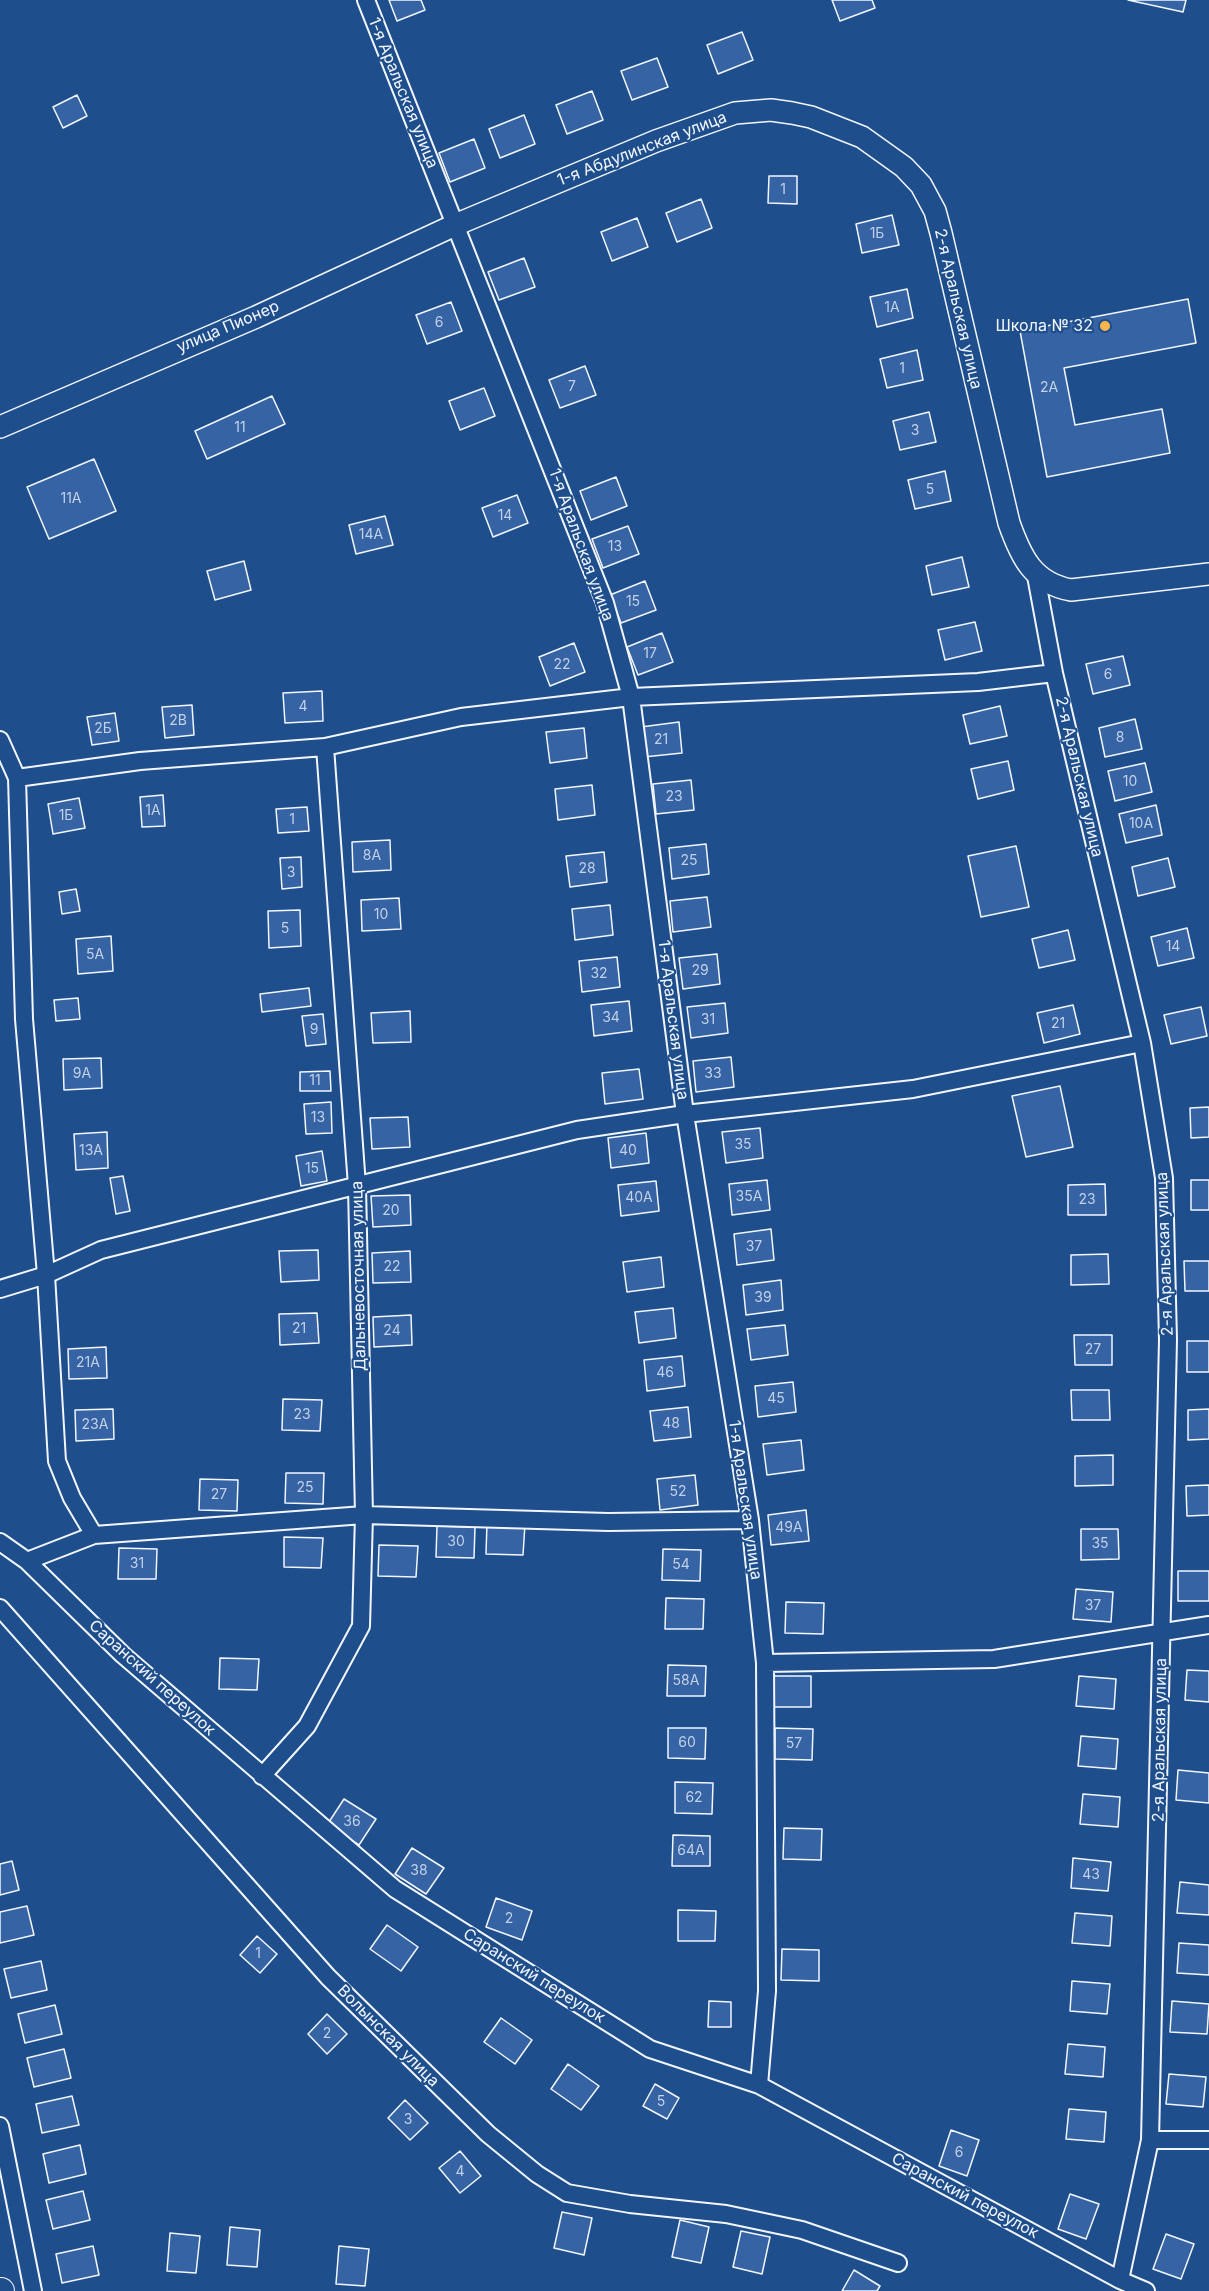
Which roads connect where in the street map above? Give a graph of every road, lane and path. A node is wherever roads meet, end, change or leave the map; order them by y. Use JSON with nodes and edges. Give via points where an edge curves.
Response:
{"nodes":[{"id":1,"x":366,"y":0,"type":"edge"},
{"id":2,"x":921,"y":185,"type":"joint"},
{"id":3,"x":455,"y":225,"type":"junction"},
{"id":4,"x":0,"y":427,"type":"edge"},
{"id":5,"x":1209,"y":574,"type":"edge"},
{"id":6,"x":1036,"y":576,"type":"junction"},
{"id":7,"x":1054,"y":673,"type":"junction"},
{"id":8,"x":631,"y":697,"type":"junction"},
{"id":9,"x":0,"y":740,"type":"edge"},
{"id":10,"x":325,"y":747,"type":"junction"},
{"id":11,"x":17,"y":778,"type":"junction"},
{"id":12,"x":1142,"y":1043,"type":"junction"},
{"id":13,"x":685,"y":1114,"type":"junction"},
{"id":14,"x":357,"y":1186,"type":"junction"},
{"id":15,"x":46,"y":1275,"type":"junction"},
{"id":16,"x":0,"y":1289,"type":"edge"},
{"id":17,"x":364,"y":1515,"type":"junction"},
{"id":18,"x":750,"y":1520,"type":"junction"},
{"id":19,"x":94,"y":1535,"type":"junction"},
{"id":20,"x":0,"y":1542,"type":"edge"},
{"id":21,"x":27,"y":1561,"type":"junction"},
{"id":22,"x":0,"y":1608,"type":"edge"},
{"id":23,"x":1209,"y":1626,"type":"edge"},
{"id":24,"x":1162,"y":1634,"type":"junction"},
{"id":25,"x":765,"y":1663,"type":"junction"},
{"id":26,"x":262,"y":1776,"type":"junction"},
{"id":27,"x":759,"y":2085,"type":"junction"},
{"id":28,"x":0,"y":2126,"type":"edge"},
{"id":29,"x":1150,"y":2140,"type":"junction"},
{"id":30,"x":1209,"y":2140,"type":"edge"},
{"id":31,"x":898,"y":2263,"type":"dead end"},
{"id":32,"x":1120,"y":2280,"type":"junction"},
{"id":33,"x":33,"y":2291,"type":"edge"},
{"id":34,"x":1146,"y":2291,"type":"edge"}],
"edges":[{"from":1,"to":3,"type":"street","name":"1-я Аральская улица"},
{"from":2,"to":3,"type":"street","name":"1-я Абдулинская улица","via":[[904,167],[862,137],[811,117],[753,110],[701,123]]},
{"from":2,"to":6,"type":"street","name":"2-я Аральская улица","via":[[941,233],[1009,523],[1023,559]]},
{"from":3,"to":4,"type":"street","name":"улица Пионер","via":[[256,317]]},
{"from":3,"to":8,"type":"street","name":"1-я Аральская улица","via":[[605,603]]},
{"from":5,"to":6,"type":"street","via":[[1071,590],[1055,587]]},
{"from":6,"to":7,"type":"street","name":"2-я Аральская улица"},
{"from":7,"to":8,"type":"street","via":[[978,682]]},
{"from":7,"to":12,"type":"street","name":"2-я Аральская улица"},
{"from":8,"to":10,"type":"street","via":[[462,717]]},
{"from":8,"to":13,"type":"street","name":"1-я Аральская улица"},
{"from":9,"to":11,"type":"street"},
{"from":10,"to":11,"type":"street","via":[[140,761]]},
{"from":10,"to":14,"type":"street","name":"Дальневосточная улица"},
{"from":11,"to":15,"type":"street","via":[[24,1018]]},
{"from":12,"to":13,"type":"street","via":[[913,1089]]},
{"from":12,"to":24,"type":"street","name":"2-я Аральская улица","via":[[1164,1178],[1167,1340]]},
{"from":13,"to":14,"type":"street","via":[[577,1130]]},
{"from":13,"to":18,"type":"street","name":"1-я Аральская улица"},
{"from":14,"to":15,"type":"street","via":[[101,1250]]},
{"from":14,"to":17,"type":"street","name":"Дальневосточная улица"},
{"from":15,"to":16,"type":"street"},
{"from":15,"to":19,"type":"street","via":[[57,1461],[72,1498]]},
{"from":17,"to":18,"type":"street","via":[[608,1522]]},
{"from":17,"to":19,"type":"street"},
{"from":17,"to":26,"type":"street","name":"Дальневосточная улица","via":[[361,1626],[307,1726]]},
{"from":18,"to":25,"type":"street","name":"1-я Аральская улица"},
{"from":19,"to":21,"type":"street"},
{"from":20,"to":21,"type":"street","name":"Саранский переулок"},
{"from":21,"to":26,"type":"street","name":"Саранский переулок","via":[[123,1655]]},
{"from":22,"to":31,"type":"street","name":"Волынская улица","via":[[328,1977],[488,2134],[537,2174],[567,2193],[726,2214],[802,2230]]},
{"from":23,"to":24,"type":"street"},
{"from":24,"to":25,"type":"street","via":[[994,1659]]},
{"from":24,"to":29,"type":"street","name":"2-я Аральская улица"},
{"from":25,"to":27,"type":"street","name":"1-я Аральская улица","via":[[767,1991]]},
{"from":26,"to":27,"type":"street","name":"Саранский переулок","via":[[395,1889],[640,2043]]},
{"from":27,"to":32,"type":"street","name":"Саранский переулок"},
{"from":28,"to":33,"type":"street"},
{"from":29,"to":30,"type":"street"},
{"from":29,"to":32,"type":"street","name":"2-я Аральская улица"},
{"from":32,"to":34,"type":"street","name":"Саранский переулок"}]}
